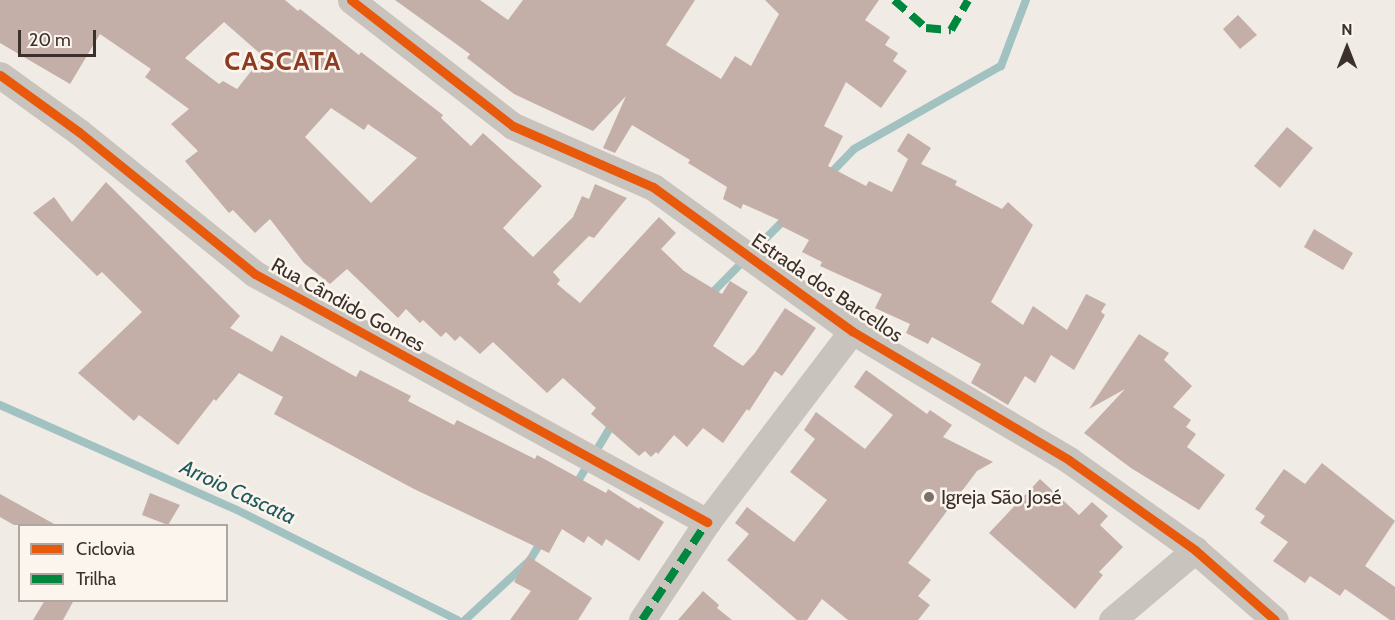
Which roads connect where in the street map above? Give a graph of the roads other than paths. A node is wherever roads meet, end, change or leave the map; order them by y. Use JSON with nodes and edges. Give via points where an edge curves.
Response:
{"nodes":[{"id":1,"x":351,"y":0,"type":"edge"},
{"id":2,"x":0,"y":75,"type":"edge"},
{"id":3,"x":852,"y":330,"type":"junction"},
{"id":4,"x":707,"y":522,"type":"junction"},
{"id":5,"x":1195,"y":550,"type":"junction"},
{"id":6,"x":642,"y":620,"type":"edge"},
{"id":7,"x":1112,"y":620,"type":"edge"},
{"id":8,"x":1275,"y":620,"type":"edge"}],
"edges":[{"from":1,"to":3,"type":"street","name":"Estrada dos Barcellos","via":[[513,126],[652,187]]},
{"from":2,"to":4,"type":"street","name":"Rua Cândido Gomes","via":[[79,132],[255,274]]},
{"from":3,"to":4,"type":"street"},
{"from":3,"to":5,"type":"street","name":"Estrada dos Barcellos","via":[[1069,460]]},
{"from":4,"to":6,"type":"street"},
{"from":5,"to":7,"type":"street"},
{"from":5,"to":8,"type":"street","name":"Estrada dos Barcellos"}]}
